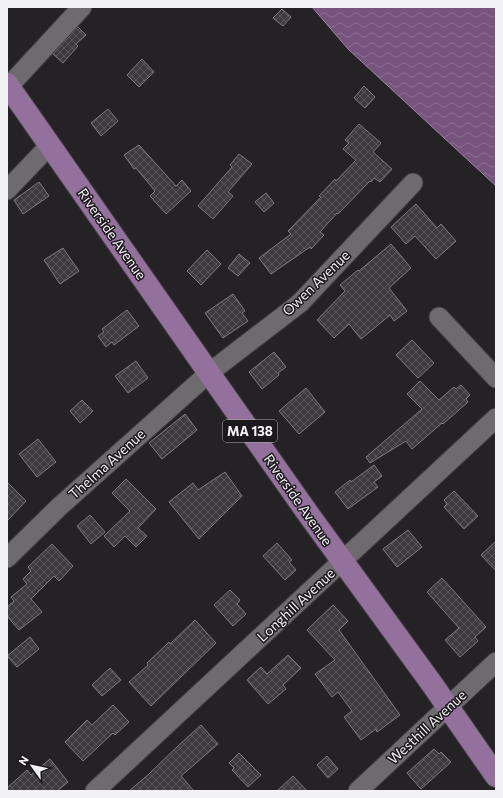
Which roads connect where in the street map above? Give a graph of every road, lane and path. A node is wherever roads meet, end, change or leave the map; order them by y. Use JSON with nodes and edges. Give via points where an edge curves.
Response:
{"nodes":[{"id":1,"x":82,"y":7,"type":"edge"},
{"id":2,"x":8,"y":85,"type":"edge"},
{"id":3,"x":50,"y":144,"type":"junction"},
{"id":4,"x":414,"y":183,"type":"dead end"},
{"id":5,"x":7,"y":190,"type":"edge"},
{"id":6,"x":439,"y":317,"type":"dead end"},
{"id":7,"x":208,"y":373,"type":"junction"},
{"id":8,"x":496,"y":378,"type":"edge"},
{"id":9,"x":496,"y":418,"type":"edge"},
{"id":10,"x":7,"y":558,"type":"edge"},
{"id":11,"x":342,"y":561,"type":"junction"},
{"id":12,"x":496,"y":662,"type":"edge"},
{"id":13,"x":448,"y":707,"type":"junction"},
{"id":14,"x":496,"y":776,"type":"edge"},
{"id":15,"x":95,"y":791,"type":"edge"},
{"id":16,"x":358,"y":791,"type":"edge"}],
"edges":[{"from":1,"to":2,"type":"street"},
{"from":2,"to":3,"type":"main road","name":"Riverside Avenue","number":"MA 138"},
{"from":3,"to":5,"type":"street"},
{"from":3,"to":7,"type":"main road","name":"Riverside Avenue","number":"MA 138"},
{"from":4,"to":7,"type":"street","name":"Owen Avenue","via":[[300,303]]},
{"from":6,"to":8,"type":"street"},
{"from":7,"to":10,"type":"street","name":"Thelma Avenue","via":[[59,507]]},
{"from":7,"to":11,"type":"main road","name":"Riverside Avenue","number":"MA 138"},
{"from":9,"to":11,"type":"street","name":"Longhill Avenue"},
{"from":11,"to":13,"type":"main road","name":"Riverside Avenue","number":"MA 138"},
{"from":11,"to":15,"type":"street","name":"Longhill Avenue"},
{"from":12,"to":13,"type":"street","name":"Westhill Avenue"},
{"from":13,"to":14,"type":"main road","name":"Riverside Avenue","number":"MA 138"},
{"from":13,"to":16,"type":"street","name":"Westhill Avenue"}]}
